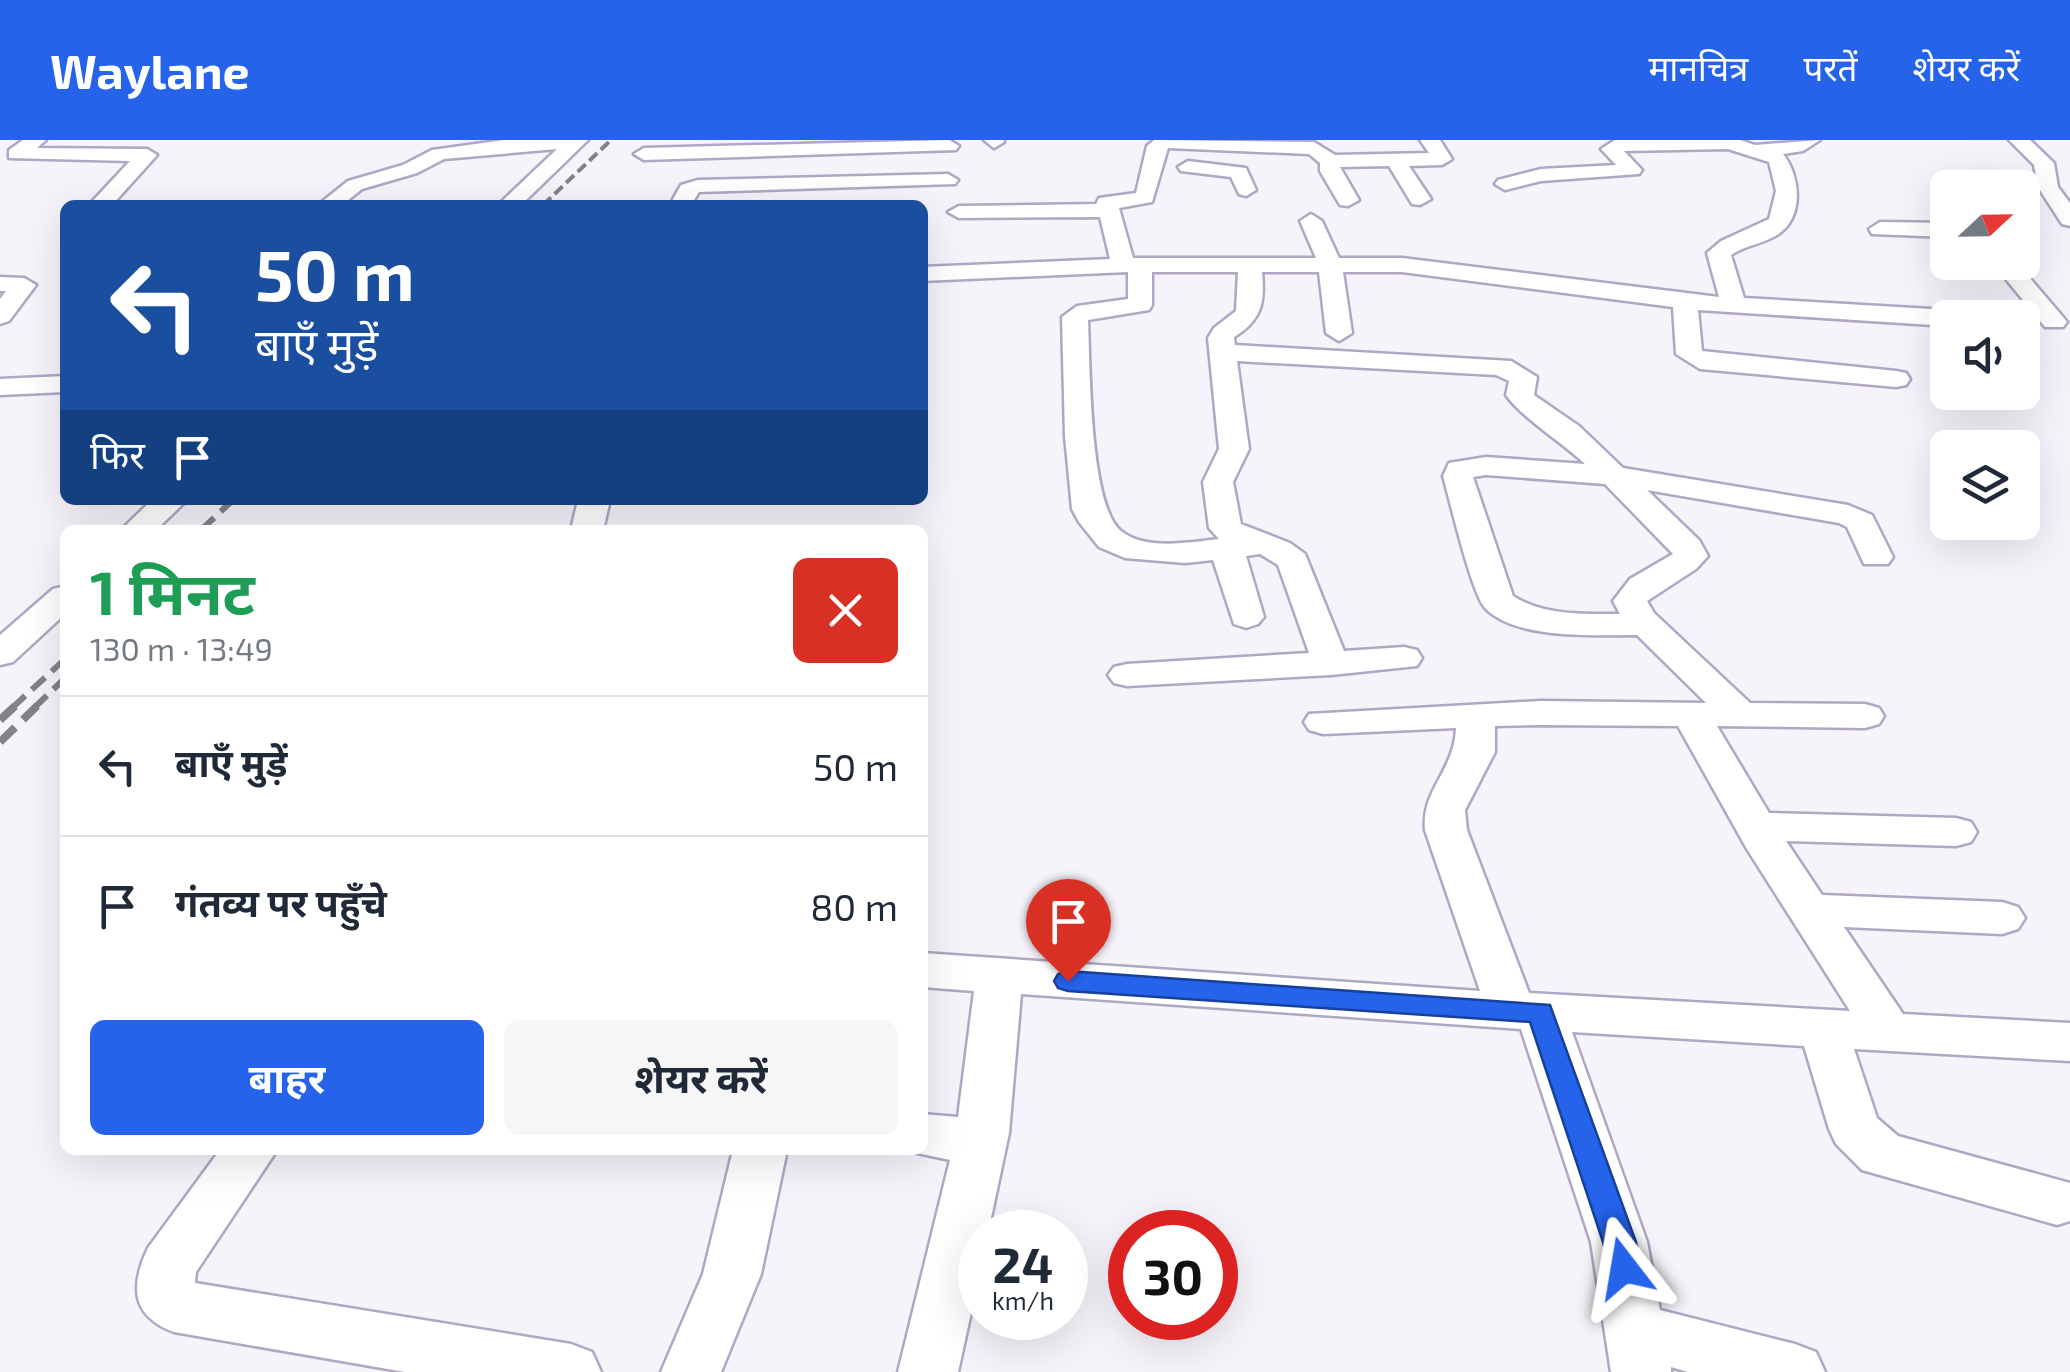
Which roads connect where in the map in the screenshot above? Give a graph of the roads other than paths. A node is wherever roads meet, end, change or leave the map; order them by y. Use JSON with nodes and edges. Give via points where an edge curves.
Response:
{"nodes":[{"id":1,"x":36,"y":140,"type":"edge"},
{"id":2,"x":1430,"y":140,"type":"edge"},
{"id":3,"x":1810,"y":140,"type":"edge"},
{"id":4,"x":577,"y":142,"type":"edge"},
{"id":5,"x":1726,"y":142,"type":"edge"},
{"id":6,"x":2021,"y":142,"type":"edge"},
{"id":7,"x":837,"y":144,"type":"edge"},
{"id":8,"x":2054,"y":145,"type":"dead end"},
{"id":9,"x":949,"y":146,"type":"dead end"},
{"id":10,"x":1758,"y":150,"type":"junction"},
{"id":11,"x":8,"y":154,"type":"edge"},
{"id":12,"x":644,"y":154,"type":"dead end"},
{"id":13,"x":1330,"y":161,"type":"junction"},
{"id":14,"x":1396,"y":161,"type":"junction"},
{"id":15,"x":1154,"y":165,"type":"junction"},
{"id":16,"x":948,"y":180,"type":"dead end"},
{"id":17,"x":838,"y":182,"type":"junction"},
{"id":18,"x":1505,"y":184,"type":"dead end"},
{"id":19,"x":1246,"y":190,"type":"dead end"},
{"id":20,"x":738,"y":195,"type":"edge"},
{"id":21,"x":1420,"y":199,"type":"dead end"},
{"id":22,"x":105,"y":200,"type":"edge"},
{"id":23,"x":336,"y":200,"type":"edge"},
{"id":24,"x":515,"y":200,"type":"edge"},
{"id":25,"x":684,"y":200,"type":"edge"},
{"id":26,"x":836,"y":200,"type":"edge"},
{"id":27,"x":1348,"y":200,"type":"dead end"},
{"id":28,"x":2040,"y":206,"type":"edge"},
{"id":29,"x":1108,"y":210,"type":"junction"},
{"id":30,"x":958,"y":212,"type":"dead end"},
{"id":31,"x":2065,"y":212,"type":"edge"},
{"id":32,"x":1311,"y":221,"type":"dead end"},
{"id":33,"x":1880,"y":230,"type":"dead end"},
{"id":34,"x":1930,"y":230,"type":"edge"},
{"id":35,"x":1330,"y":263,"type":"junction"},
{"id":36,"x":1249,"y":264,"type":"junction"},
{"id":37,"x":1132,"y":265,"type":"junction"},
{"id":38,"x":928,"y":274,"type":"edge"},
{"id":39,"x":2021,"y":280,"type":"edge"},
{"id":40,"x":0,"y":284,"type":"edge"},
{"id":41,"x":1685,"y":301,"type":"junction"},
{"id":42,"x":1734,"y":306,"type":"junction"},
{"id":43,"x":0,"y":316,"type":"edge"},
{"id":44,"x":1930,"y":317,"type":"edge"},
{"id":45,"x":2062,"y":322,"type":"edge"},
{"id":46,"x":1238,"y":326,"type":"junction"},
{"id":47,"x":1272,"y":328,"type":"dead end"},
{"id":48,"x":1306,"y":330,"type":"dead end"},
{"id":49,"x":1340,"y":333,"type":"junction"},
{"id":50,"x":1378,"y":335,"type":"dead end"},
{"id":51,"x":1221,"y":352,"type":"junction"},
{"id":52,"x":1896,"y":379,"type":"dead end"},
{"id":53,"x":60,"y":384,"type":"edge"},
{"id":54,"x":0,"y":387,"type":"edge"},
{"id":55,"x":1617,"y":476,"type":"junction"},
{"id":56,"x":166,"y":505,"type":"edge"},
{"id":57,"x":144,"y":525,"type":"edge"},
{"id":58,"x":1243,"y":547,"type":"junction"},
{"id":59,"x":1876,"y":557,"type":"dead end"},
{"id":60,"x":60,"y":600,"type":"edge"},
{"id":61,"x":1246,"y":617,"type":"dead end"},
{"id":62,"x":1648,"y":625,"type":"junction"},
{"id":63,"x":0,"y":654,"type":"edge"},
{"id":64,"x":1404,"y":658,"type":"dead end"},
{"id":65,"x":1331,"y":664,"type":"junction"},
{"id":66,"x":1127,"y":674,"type":"dead end"},
{"id":67,"x":1689,"y":712,"type":"junction"},
{"id":68,"x":1738,"y":713,"type":"junction"},
{"id":69,"x":1476,"y":716,"type":"junction"},
{"id":70,"x":1865,"y":716,"type":"dead end"},
{"id":71,"x":1323,"y":722,"type":"dead end"},
{"id":72,"x":1755,"y":826,"type":"junction"},
{"id":73,"x":1956,"y":832,"type":"dead end"},
{"id":74,"x":1810,"y":910,"type":"junction"},
{"id":75,"x":2002,"y":918,"type":"dead end"},
{"id":76,"x":928,"y":970,"type":"edge"},
{"id":77,"x":999,"y":976,"type":"junction"},
{"id":78,"x":1526,"y":1012,"type":"junction"},
{"id":79,"x":1823,"y":1028,"type":"junction"},
{"id":80,"x":1890,"y":1033,"type":"junction"},
{"id":81,"x":2070,"y":1042,"type":"edge"},
{"id":82,"x":983,"y":1132,"type":"junction"},
{"id":83,"x":928,"y":1136,"type":"edge"},
{"id":84,"x":246,"y":1155,"type":"edge"},
{"id":85,"x":759,"y":1155,"type":"edge"},
{"id":86,"x":2057,"y":1202,"type":"dead end"},
{"id":87,"x":1639,"y":1352,"type":"edge"},
{"id":88,"x":463,"y":1364,"type":"edge"},
{"id":89,"x":571,"y":1372,"type":"edge"},
{"id":90,"x":691,"y":1372,"type":"edge"},
{"id":91,"x":928,"y":1372,"type":"edge"},
{"id":92,"x":1795,"y":1372,"type":"edge"}],
"edges":[{"from":1,"to":11,"type":"street"},
{"from":2,"to":14,"type":"street","via":[[1442,158]]},
{"from":3,"to":10,"type":"street"},
{"from":4,"to":23,"type":"street","via":[[439,154]]},
{"from":4,"to":24,"type":"street"},
{"from":5,"to":10,"type":"street"},
{"from":5,"to":18,"type":"street","via":[[1618,144],[1611,149],[1632,170],[1528,176]]},
{"from":6,"to":8,"type":"street"},
{"from":6,"to":31,"type":"street","via":[[2044,163],[2048,187]]},
{"from":7,"to":9,"type":"street"},
{"from":7,"to":12,"type":"street"},
{"from":7,"to":17,"type":"street"},
{"from":10,"to":42,"type":"street","via":[[1782,164],[1785,213],[1764,233],[1719,253]]},
{"from":11,"to":22,"type":"street","via":[[147,156]]},
{"from":13,"to":14,"type":"street"},
{"from":13,"to":15,"type":"street","via":[[1309,147],[1173,142],[1157,146]]},
{"from":13,"to":27,"type":"street"},
{"from":14,"to":21,"type":"street"},
{"from":15,"to":19,"type":"street","via":[[1234,170]]},
{"from":15,"to":29,"type":"street","via":[[1146,198],[1108,201]]},
{"from":16,"to":17,"type":"street"},
{"from":17,"to":20,"type":"street"},
{"from":17,"to":26,"type":"street"},
{"from":20,"to":25,"type":"street","via":[[691,187]]},
{"from":28,"to":31,"type":"street"},
{"from":29,"to":30,"type":"street"},
{"from":29,"to":37,"type":"street"},
{"from":32,"to":35,"type":"street"},
{"from":33,"to":34,"type":"street"},
{"from":35,"to":36,"type":"street"},
{"from":35,"to":41,"type":"street","via":[[1452,268]]},
{"from":35,"to":49,"type":"street"},
{"from":36,"to":37,"type":"street"},
{"from":36,"to":46,"type":"street","via":[[1248,313]]},
{"from":37,"to":38,"type":"street"},
{"from":37,"to":58,"type":"street","via":[[1140,305],[1075,317],[1088,509],[1110,540],[1137,551]]},
{"from":39,"to":45,"type":"street"},
{"from":40,"to":43,"type":"street","via":[[24,285]]},
{"from":41,"to":42,"type":"street"},
{"from":41,"to":52,"type":"street","via":[[1689,354],[1700,361]]},
{"from":42,"to":44,"type":"street"},
{"from":46,"to":47,"type":"street"},
{"from":46,"to":51,"type":"street","via":[[1223,333]]},
{"from":48,"to":49,"type":"street"},
{"from":49,"to":50,"type":"street"},
{"from":51,"to":55,"type":"street","via":[[1516,371],[1523,377],[1524,401]]},
{"from":51,"to":58,"type":"street","via":[[1234,449],[1218,482],[1225,528]]},
{"from":53,"to":54,"type":"street"},
{"from":55,"to":59,"type":"street","via":[[1848,516],[1861,522]]},
{"from":55,"to":62,"type":"street","via":[[1691,556],[1634,592],[1630,601]]},
{"from":55,"to":62,"type":"street","via":[[1486,466],[1464,466],[1458,476],[1504,607],[1551,620]]},
{"from":56,"to":57,"type":"street"},
{"from":58,"to":61,"type":"street"},
{"from":58,"to":65,"type":"street","via":[[1283,551],[1294,560]]},
{"from":60,"to":63,"type":"street"},
{"from":62,"to":68,"type":"street"},
{"from":64,"to":65,"type":"street"},
{"from":65,"to":66,"type":"street"},
{"from":67,"to":68,"type":"street"},
{"from":67,"to":69,"type":"street"},
{"from":67,"to":72,"type":"street"},
{"from":68,"to":70,"type":"street"},
{"from":69,"to":71,"type":"street"},
{"from":69,"to":78,"type":"street","via":[[1475,752],[1444,810],[1446,830]]},
{"from":72,"to":73,"type":"street"},
{"from":72,"to":74,"type":"street"},
{"from":74,"to":75,"type":"street"},
{"from":74,"to":80,"type":"street"},
{"from":76,"to":77,"type":"street"},
{"from":77,"to":78,"type":"street"},
{"from":77,"to":82,"type":"street"},
{"from":78,"to":79,"type":"street"},
{"from":78,"to":87,"type":"street","via":[[1620,1242]]},
{"from":79,"to":80,"type":"street"},
{"from":79,"to":86,"type":"street","via":[[1855,1128],[1880,1154]]},
{"from":80,"to":81,"type":"street"},
{"from":82,"to":83,"type":"street","via":[[968,1140]]},
{"from":82,"to":91,"type":"street"},
{"from":84,"to":88,"type":"street","via":[[168,1266],[164,1295],[174,1306]]},
{"from":85,"to":90,"type":"street","via":[[732,1274]]},
{"from":87,"to":92,"type":"street"},
{"from":88,"to":89,"type":"street"}]}
